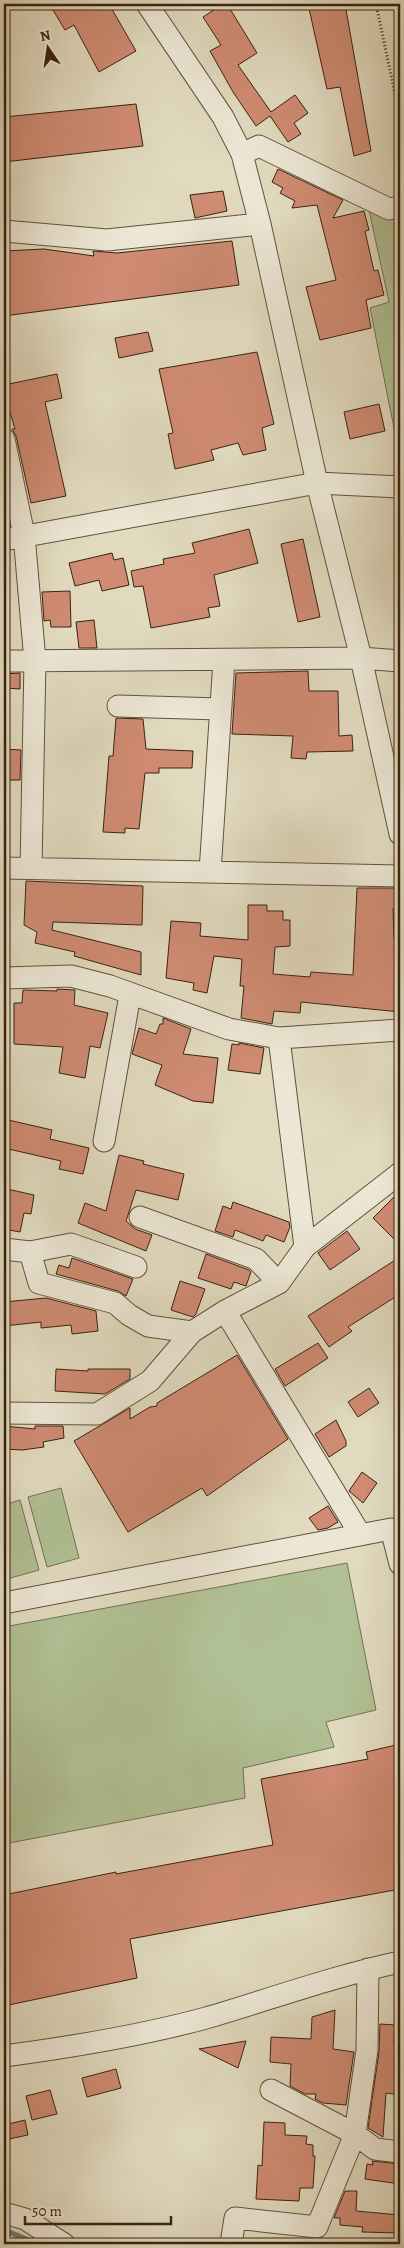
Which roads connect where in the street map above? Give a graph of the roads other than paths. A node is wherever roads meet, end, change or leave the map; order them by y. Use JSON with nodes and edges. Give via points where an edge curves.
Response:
{"nodes":[{"id":1,"x":147,"y":4,"type":"edge"},
{"id":2,"x":242,"y":154,"type":"junction"},
{"id":3,"x":400,"y":207,"type":"edge"},
{"id":4,"x":260,"y":224,"type":"junction"},
{"id":5,"x":4,"y":231,"type":"edge"},
{"id":6,"x":4,"y":439,"type":"edge"},
{"id":7,"x":317,"y":483,"type":"junction"},
{"id":8,"x":400,"y":487,"type":"edge"},
{"id":9,"x":14,"y":538,"type":"edge"},
{"id":10,"x":362,"y":658,"type":"junction"},
{"id":11,"x":224,"y":660,"type":"junction"},
{"id":12,"x":4,"y":661,"type":"edge"},
{"id":13,"x":400,"y":661,"type":"edge"},
{"id":14,"x":34,"y":662,"type":"junction"},
{"id":15,"x":118,"y":706,"type":"dead end"},
{"id":16,"x":220,"y":709,"type":"junction"},
{"id":17,"x":400,"y":834,"type":"edge"},
{"id":18,"x":210,"y":864,"type":"junction"},
{"id":19,"x":13,"y":871,"type":"edge"},
{"id":20,"x":400,"y":876,"type":"edge"},
{"id":21,"x":4,"y":978,"type":"edge"},
{"id":22,"x":130,"y":995,"type":"junction"},
{"id":23,"x":400,"y":1030,"type":"edge"},
{"id":24,"x":279,"y":1038,"type":"junction"},
{"id":25,"x":104,"y":1141,"type":"dead end"},
{"id":26,"x":400,"y":1173,"type":"edge"},
{"id":27,"x":140,"y":1216,"type":"dead end"},
{"id":28,"x":305,"y":1248,"type":"junction"},
{"id":29,"x":4,"y":1249,"type":"edge"},
{"id":30,"x":30,"y":1252,"type":"junction"},
{"id":31,"x":136,"y":1267,"type":"dead end"},
{"id":32,"x":279,"y":1283,"type":"junction"},
{"id":33,"x":224,"y":1311,"type":"junction"},
{"id":34,"x":192,"y":1332,"type":"junction"},
{"id":35,"x":4,"y":1413,"type":"edge"},
{"id":36,"x":360,"y":1534,"type":"junction"},
{"id":37,"x":400,"y":1564,"type":"edge"},
{"id":38,"x":4,"y":1603,"type":"edge"},
{"id":39,"x":400,"y":1962,"type":"edge"},
{"id":40,"x":368,"y":1969,"type":"junction"},
{"id":41,"x":4,"y":2056,"type":"edge"},
{"id":42,"x":271,"y":2090,"type":"dead end"},
{"id":43,"x":355,"y":2134,"type":"junction"},
{"id":44,"x":400,"y":2152,"type":"edge"},
{"id":45,"x":4,"y":2213,"type":"edge"},
{"id":46,"x":64,"y":2244,"type":"edge"},
{"id":47,"x":231,"y":2244,"type":"edge"}],
"edges":[{"from":1,"to":2,"type":"street","via":[[223,117]]},
{"from":2,"to":3,"type":"street","via":[[259,146],[389,209]]},
{"from":2,"to":4,"type":"street"},
{"from":4,"to":5,"type":"street","via":[[107,240]]},
{"from":4,"to":7,"type":"street"},
{"from":6,"to":9,"type":"street"},
{"from":7,"to":8,"type":"street"},
{"from":7,"to":9,"type":"street"},
{"from":7,"to":10,"type":"street"},
{"from":9,"to":14,"type":"street"},
{"from":10,"to":11,"type":"street"},
{"from":10,"to":13,"type":"street"},
{"from":10,"to":17,"type":"street"},
{"from":11,"to":14,"type":"street"},
{"from":11,"to":16,"type":"street"},
{"from":12,"to":14,"type":"street"},
{"from":14,"to":19,"type":"street"},
{"from":15,"to":16,"type":"street"},
{"from":16,"to":18,"type":"street"},
{"from":18,"to":19,"type":"street"},
{"from":18,"to":20,"type":"street"},
{"from":21,"to":22,"type":"street","via":[[71,976]]},
{"from":22,"to":24,"type":"street","via":[[229,1029]]},
{"from":22,"to":25,"type":"street"},
{"from":23,"to":24,"type":"street"},
{"from":24,"to":28,"type":"street"},
{"from":26,"to":28,"type":"street"},
{"from":27,"to":32,"type":"street","via":[[256,1259]]},
{"from":28,"to":32,"type":"street"},
{"from":29,"to":30,"type":"street"},
{"from":30,"to":31,"type":"street","via":[[71,1244]]},
{"from":30,"to":34,"type":"street","via":[[39,1284],[115,1303],[148,1326]]},
{"from":32,"to":33,"type":"street"},
{"from":33,"to":34,"type":"street"},
{"from":33,"to":36,"type":"street"},
{"from":34,"to":35,"type":"street","via":[[150,1381],[97,1414]]},
{"from":36,"to":37,"type":"street","via":[[391,1529]]},
{"from":36,"to":38,"type":"street"},
{"from":39,"to":40,"type":"street"},
{"from":40,"to":41,"type":"street","via":[[163,2028]]},
{"from":40,"to":43,"type":"street","via":[[367,2050]]},
{"from":42,"to":43,"type":"street"},
{"from":43,"to":44,"type":"street","via":[[375,2150]]},
{"from":43,"to":47,"type":"street","via":[[316,2228],[235,2218]]},
{"from":45,"to":46,"type":"street","via":[[26,2220]]}]}
